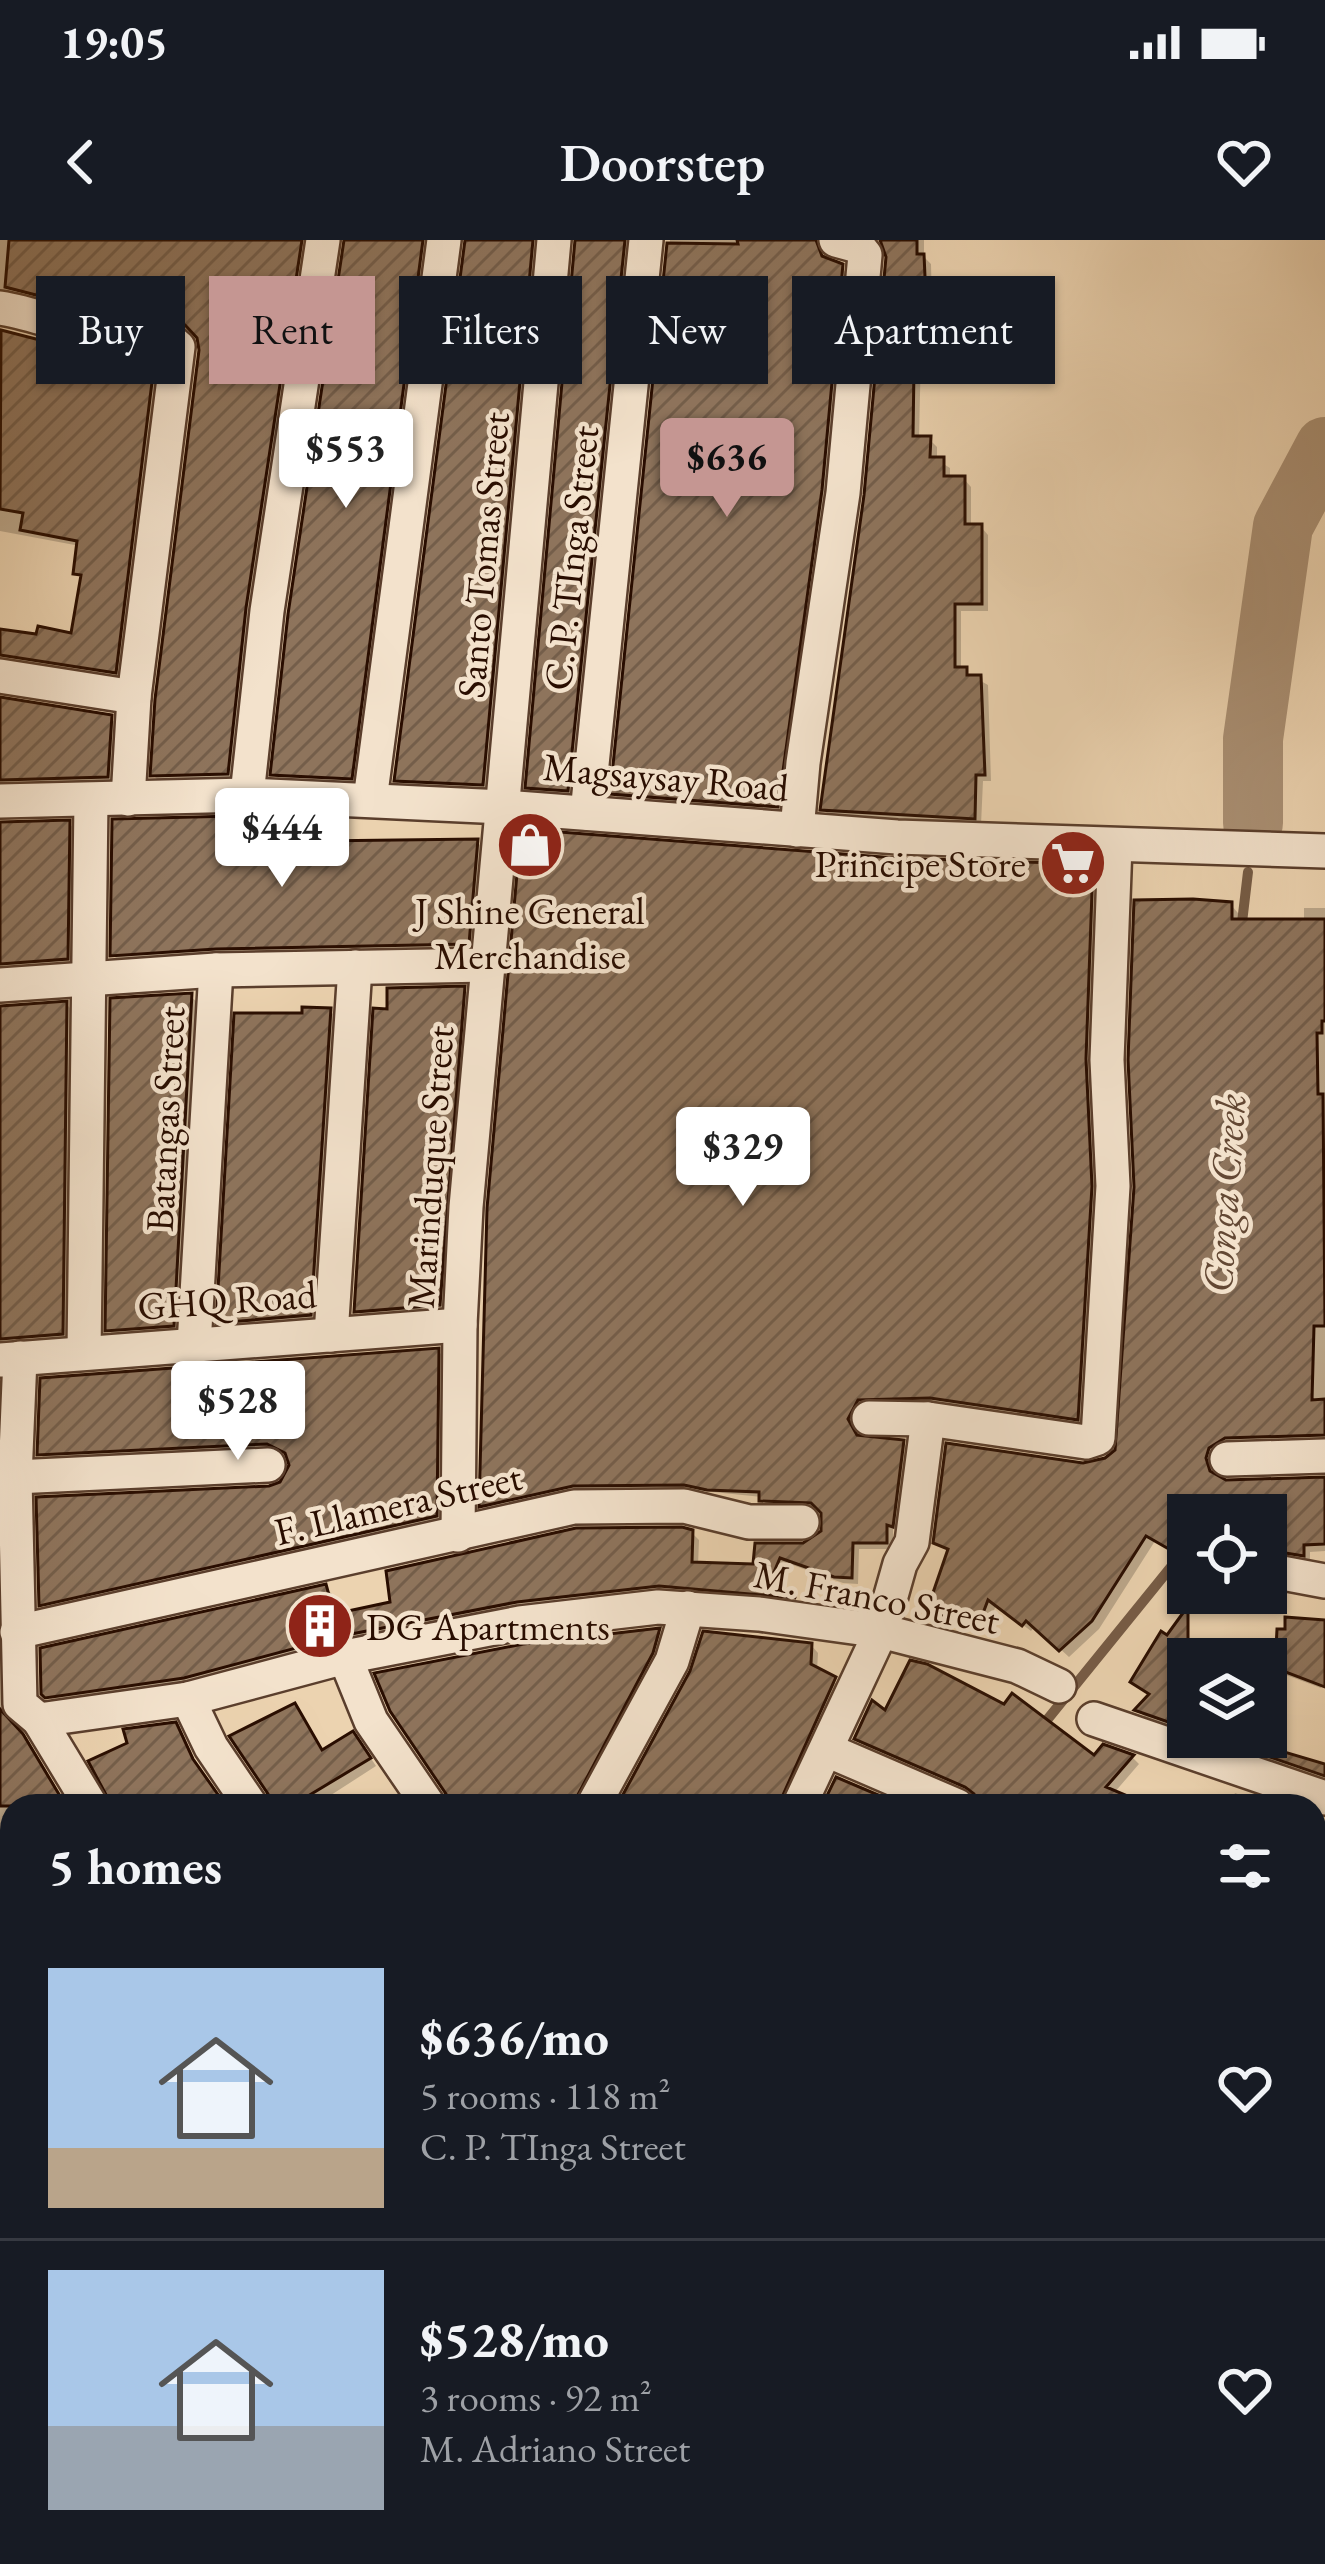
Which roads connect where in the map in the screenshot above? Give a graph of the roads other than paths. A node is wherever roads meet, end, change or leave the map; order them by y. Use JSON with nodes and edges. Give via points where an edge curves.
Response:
{"nodes":[{"id":1,"x":323,"y":240,"type":"edge"},
{"id":2,"x":444,"y":240,"type":"edge"},
{"id":3,"x":554,"y":240,"type":"edge"},
{"id":4,"x":646,"y":240,"type":"edge"},
{"id":5,"x":836,"y":240,"type":"edge"},
{"id":6,"x":0,"y":308,"type":"edge"},
{"id":7,"x":0,"y":676,"type":"edge"},
{"id":8,"x":134,"y":697,"type":"junction"},
{"id":9,"x":247,"y":795,"type":"junction"},
{"id":10,"x":128,"y":799,"type":"junction"},
{"id":11,"x":91,"y":800,"type":"junction"},
{"id":12,"x":370,"y":800,"type":"junction"},
{"id":13,"x":0,"y":801,"type":"edge"},
{"id":14,"x":503,"y":807,"type":"junction"},
{"id":15,"x":587,"y":813,"type":"junction"},
{"id":16,"x":797,"y":830,"type":"junction"},
{"id":17,"x":1115,"y":845,"type":"junction"},
{"id":18,"x":1325,"y":851,"type":"edge"},
{"id":19,"x":488,"y":965,"type":"junction"},
{"id":20,"x":356,"y":968,"type":"junction"},
{"id":21,"x":216,"y":970,"type":"junction"},
{"id":22,"x":87,"y":980,"type":"junction"},
{"id":23,"x":0,"y":985,"type":"edge"},
{"id":24,"x":460,"y":1325,"type":"junction"},
{"id":25,"x":331,"y":1335,"type":"junction"},
{"id":26,"x":194,"y":1345,"type":"junction"},
{"id":27,"x":84,"y":1353,"type":"junction"},
{"id":28,"x":10,"y":1359,"type":"edge"},
{"id":29,"x":869,"y":1418,"type":"dead end"},
{"id":30,"x":928,"y":1419,"type":"junction"},
{"id":31,"x":1325,"y":1456,"type":"edge"},
{"id":32,"x":1228,"y":1459,"type":"dead end"},
{"id":33,"x":268,"y":1466,"type":"dead end"},
{"id":34,"x":16,"y":1477,"type":"junction"},
{"id":35,"x":802,"y":1522,"type":"dead end"},
{"id":36,"x":458,"y":1535,"type":"junction"},
{"id":37,"x":1287,"y":1574,"type":"edge"},
{"id":38,"x":1325,"y":1581,"type":"edge"},
{"id":39,"x":688,"y":1608,"type":"junction"},
{"id":40,"x":881,"y":1631,"type":"junction"},
{"id":41,"x":16,"y":1632,"type":"junction"},
{"id":42,"x":345,"y":1657,"type":"junction"},
{"id":43,"x":1059,"y":1686,"type":"dead end"},
{"id":44,"x":188,"y":1699,"type":"junction"},
{"id":45,"x":20,"y":1710,"type":"edge"},
{"id":46,"x":1094,"y":1719,"type":"dead end"},
{"id":47,"x":827,"y":1750,"type":"junction"},
{"id":48,"x":82,"y":1794,"type":"edge"},
{"id":49,"x":243,"y":1794,"type":"edge"},
{"id":50,"x":421,"y":1794,"type":"edge"},
{"id":51,"x":600,"y":1794,"type":"edge"},
{"id":52,"x":805,"y":1794,"type":"edge"},
{"id":53,"x":929,"y":1794,"type":"edge"},
{"id":54,"x":1313,"y":1794,"type":"edge"}],
"edges":[{"from":1,"to":9,"type":"street"},
{"from":2,"to":12,"type":"street"},
{"from":3,"to":14,"type":"street","name":"Santo Tomas Street"},
{"from":4,"to":15,"type":"street","name":"C. P. TInga Street"},
{"from":5,"to":16,"type":"street","via":[[865,255],[843,493]]},
{"from":6,"to":8,"type":"street","via":[[82,330],[152,335],[178,347]]},
{"from":7,"to":8,"type":"street"},
{"from":8,"to":10,"type":"street"},
{"from":9,"to":10,"type":"street","name":"Magsaysay Road"},
{"from":9,"to":12,"type":"street","name":"Magsaysay Road"},
{"from":10,"to":11,"type":"street","name":"Magsaysay Road"},
{"from":11,"to":13,"type":"street","name":"Magsaysay Road"},
{"from":11,"to":22,"type":"street"},
{"from":12,"to":14,"type":"street","name":"Magsaysay Road"},
{"from":14,"to":15,"type":"street","name":"Magsaysay Road"},
{"from":14,"to":19,"type":"street","name":"Marinduque Street"},
{"from":15,"to":16,"type":"street","name":"Magsaysay Road"},
{"from":16,"to":17,"type":"street","name":"Magsaysay Road"},
{"from":17,"to":18,"type":"street","name":"Magsaysay Road"},
{"from":17,"to":30,"type":"street","via":[[1107,1060],[1113,1186],[1098,1438]]},
{"from":19,"to":20,"type":"street"},
{"from":19,"to":24,"type":"street","name":"Marinduque Street"},
{"from":20,"to":21,"type":"street"},
{"from":20,"to":25,"type":"street"},
{"from":21,"to":22,"type":"street"},
{"from":21,"to":26,"type":"street","name":"Batangas Street"},
{"from":22,"to":23,"type":"street"},
{"from":22,"to":27,"type":"street"},
{"from":24,"to":25,"type":"street","name":"GHQ Road"},
{"from":24,"to":36,"type":"street","name":"Marinduque Street"},
{"from":25,"to":26,"type":"street","name":"GHQ Road"},
{"from":26,"to":27,"type":"street","name":"GHQ Road"},
{"from":27,"to":28,"type":"street","name":"GHQ Road"},
{"from":28,"to":34,"type":"street"},
{"from":29,"to":30,"type":"street"},
{"from":30,"to":40,"type":"street","via":[[912,1543]]},
{"from":31,"to":32,"type":"street"},
{"from":33,"to":34,"type":"street"},
{"from":34,"to":41,"type":"street"},
{"from":35,"to":36,"type":"street","name":"F. Llamera Street","via":[[615,1504]]},
{"from":36,"to":41,"type":"street","name":"F. Llamera Street"},
{"from":37,"to":38,"type":"street"},
{"from":39,"to":40,"type":"street","name":"M. Franco Street"},
{"from":39,"to":42,"type":"street","name":"M. Franco Street","via":[[541,1621]]},
{"from":39,"to":51,"type":"street","via":[[666,1675]]},
{"from":40,"to":43,"type":"street","name":"M. Franco Street","via":[[1017,1666]]},
{"from":40,"to":47,"type":"street"},
{"from":41,"to":45,"type":"street"},
{"from":42,"to":44,"type":"street","name":"M. Franco Street"},
{"from":42,"to":50,"type":"street","via":[[371,1721]]},
{"from":44,"to":45,"type":"street","name":"M. Franco Street"},
{"from":44,"to":49,"type":"street"},
{"from":45,"to":48,"type":"street"},
{"from":46,"to":54,"type":"street"},
{"from":47,"to":52,"type":"street"},
{"from":47,"to":53,"type":"street"}]}
